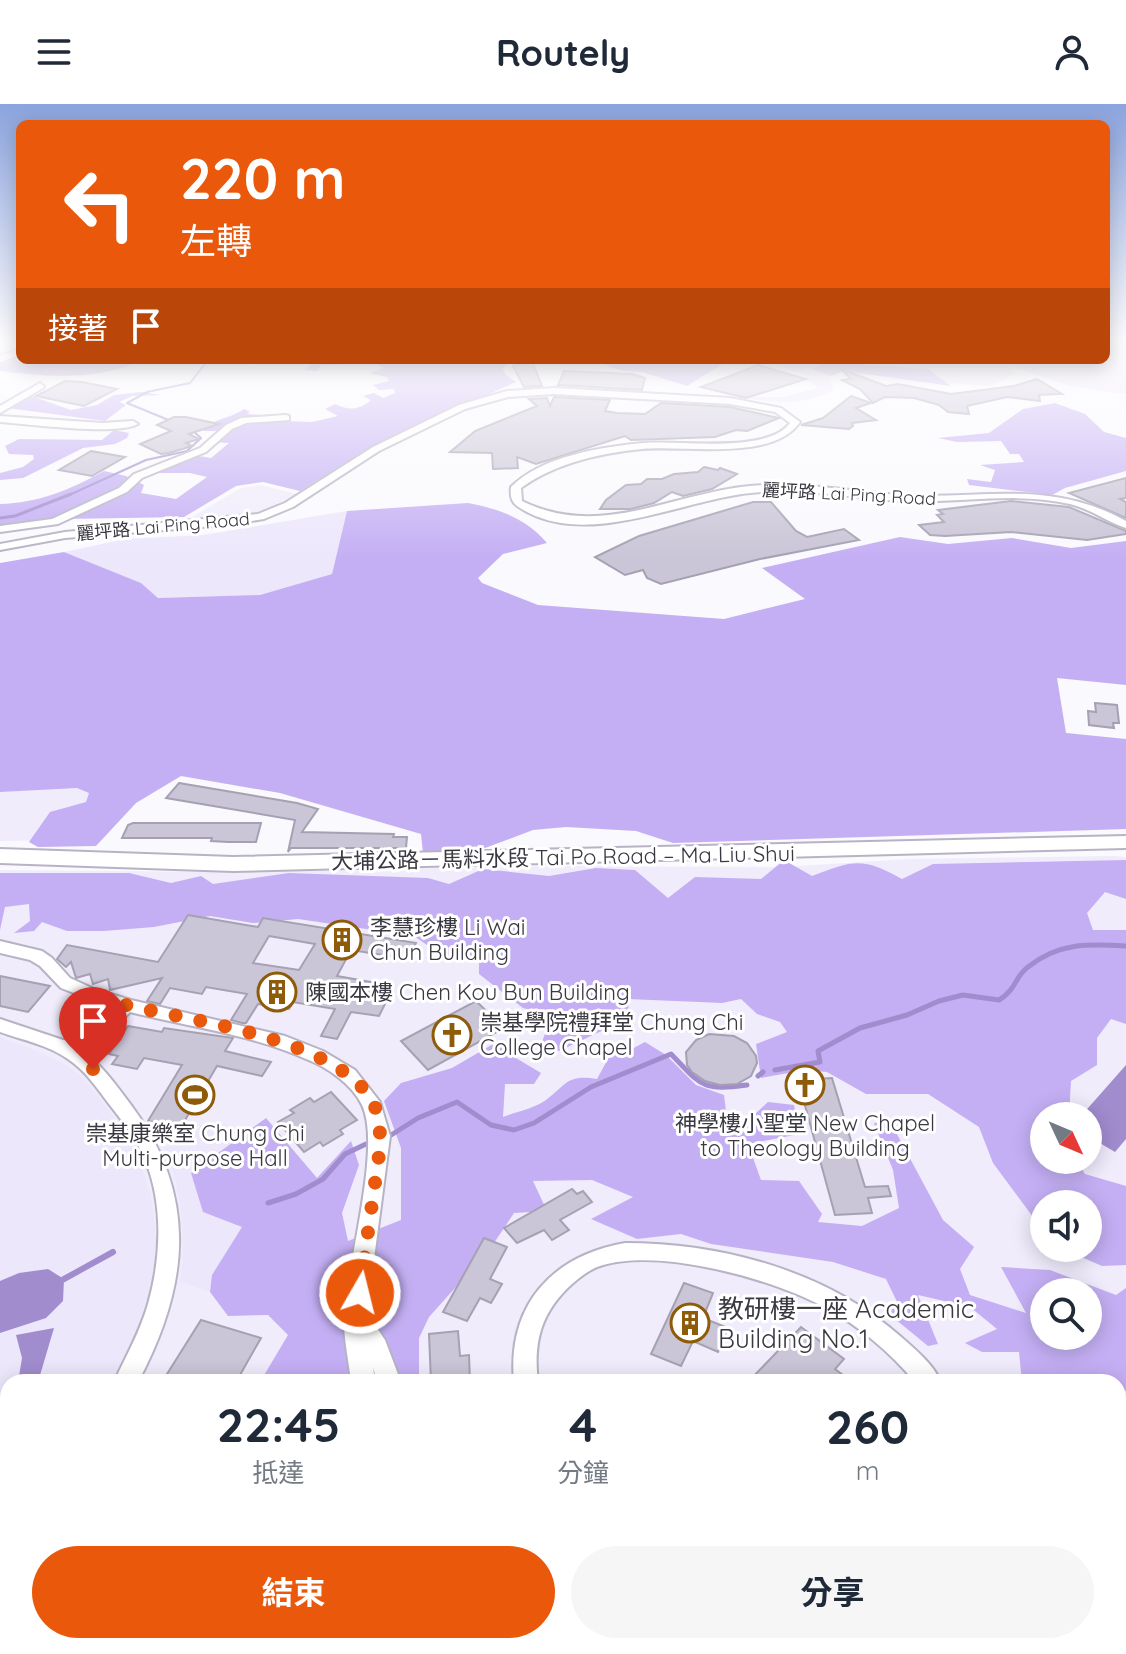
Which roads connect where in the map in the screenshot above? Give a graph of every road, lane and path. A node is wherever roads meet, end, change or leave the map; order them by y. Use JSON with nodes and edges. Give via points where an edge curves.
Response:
{"nodes":[{"id":1,"x":449,"y":413,"type":"edge"},
{"id":2,"x":785,"y":413,"type":"edge"},
{"id":3,"x":286,"y":418,"type":"dead end"},
{"id":4,"x":0,"y":419,"type":"edge"},
{"id":5,"x":133,"y":424,"type":"dead end"},
{"id":6,"x":1126,"y":525,"type":"edge"},
{"id":7,"x":0,"y":529,"type":"edge"},
{"id":8,"x":0,"y":547,"type":"edge"},
{"id":9,"x":1120,"y":843,"type":"edge"},
{"id":10,"x":0,"y":856,"type":"edge"},
{"id":11,"x":0,"y":947,"type":"edge"},
{"id":12,"x":126,"y":1005,"type":"junction"},
{"id":13,"x":0,"y":1025,"type":"edge"},
{"id":14,"x":97,"y":1037,"type":"junction"},
{"id":15,"x":60,"y":1047,"type":"junction"},
{"id":16,"x":93,"y":1069,"type":"junction"},
{"id":17,"x":355,"y":1317,"type":"junction"},
{"id":18,"x":130,"y":1374,"type":"edge"},
{"id":19,"x":362,"y":1374,"type":"edge"},
{"id":20,"x":386,"y":1374,"type":"edge"},
{"id":21,"x":526,"y":1374,"type":"edge"},
{"id":22,"x":922,"y":1374,"type":"edge"}],
"edges":[{"from":1,"to":8,"type":"street","name":"麗坪路 Lai Ping Road","via":[[366,454],[289,505],[260,517],[65,535]]},
{"from":2,"to":6,"type":"street","name":"麗坪路 Lai Ping Road","via":[[795,422],[783,437],[611,452],[540,472],[516,487],[515,498],[558,519],[622,516],[771,487],[926,499],[1036,494],[1089,505]]},
{"from":3,"to":7,"type":"street","via":[[244,420],[203,450],[138,476],[123,490],[54,522]]},
{"from":4,"to":5,"type":"street"},
{"from":9,"to":10,"type":"main road","name":"大埔公路－馬料水段 Tai Po Road – Ma Liu Shui","via":[[233,864],[102,855]]},
{"from":11,"to":12,"type":"street","via":[[40,957],[66,983]]},
{"from":12,"to":14,"type":"street"},
{"from":12,"to":17,"type":"street","via":[[301,1049],[337,1065],[369,1095],[378,1113],[380,1136]]},
{"from":13,"to":15,"type":"street"},
{"from":14,"to":15,"type":"street"},
{"from":14,"to":16,"type":"street"},
{"from":15,"to":16,"type":"street"},
{"from":16,"to":18,"type":"street","via":[[143,1135],[168,1211],[166,1272]]},
{"from":17,"to":19,"type":"street"},
{"from":17,"to":20,"type":"street","via":[[376,1342]]},
{"from":21,"to":22,"type":"street","via":[[529,1328],[571,1272],[603,1255],[666,1251],[733,1265],[829,1298],[894,1343]]}]}
